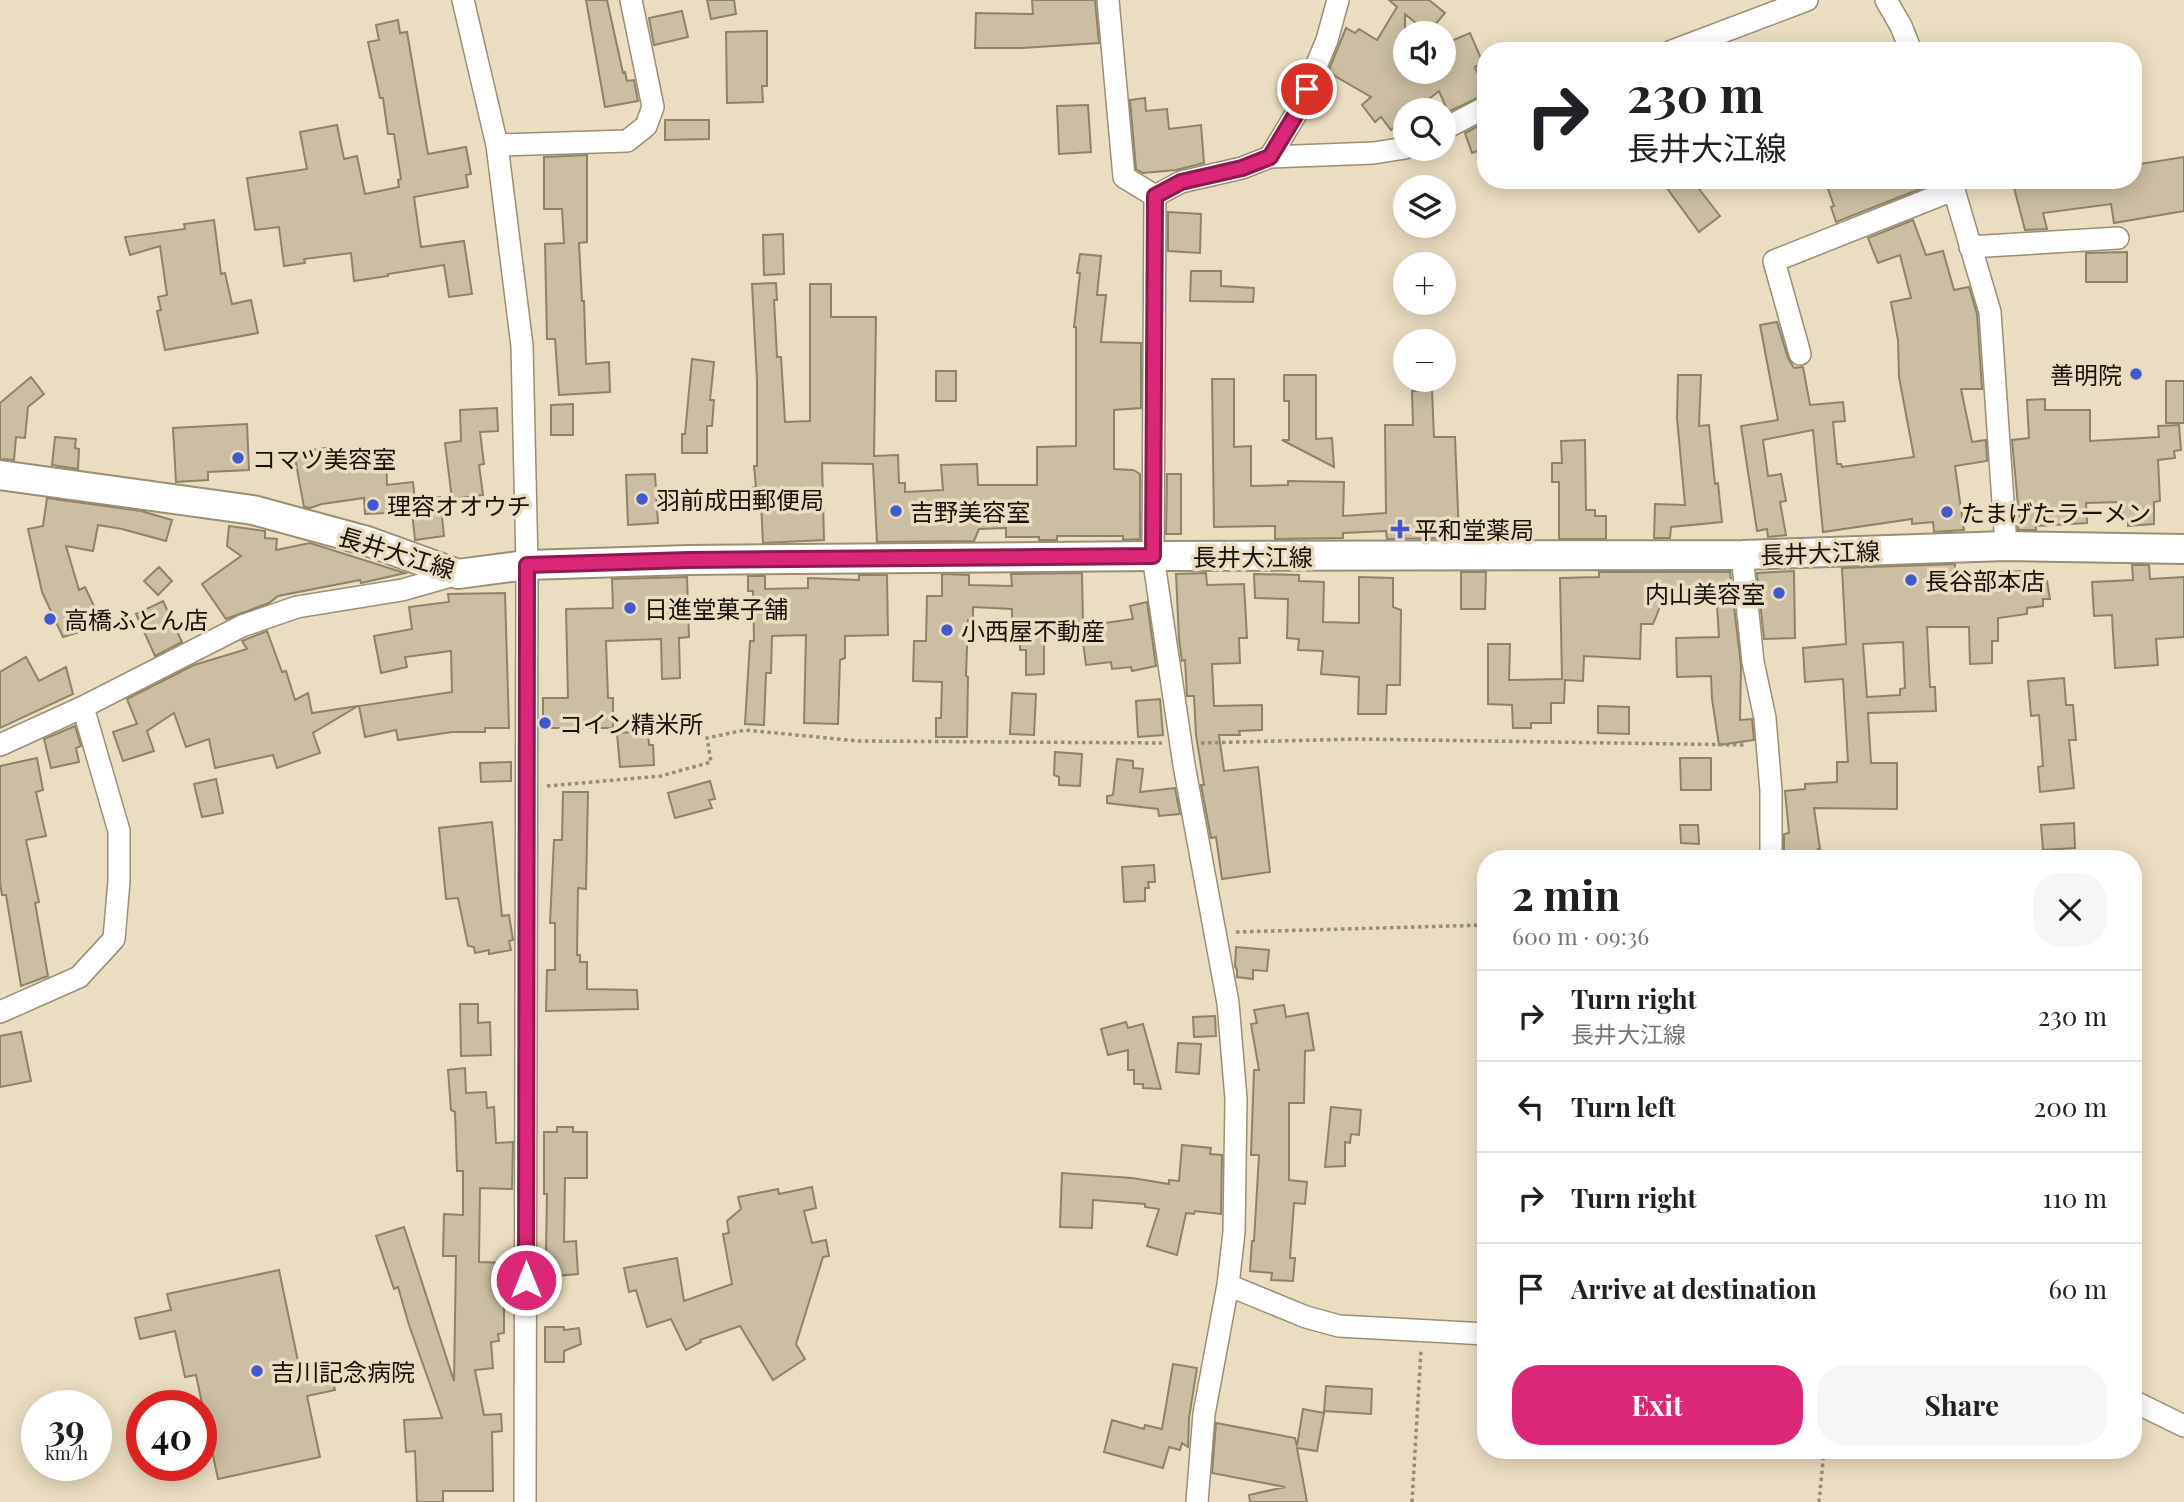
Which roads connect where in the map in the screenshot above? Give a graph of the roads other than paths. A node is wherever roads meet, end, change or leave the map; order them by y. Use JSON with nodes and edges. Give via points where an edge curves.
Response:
{"nodes":[{"id":1,"x":463,"y":0,"type":"edge"},
{"id":2,"x":631,"y":0,"type":"edge"},
{"id":3,"x":1108,"y":0,"type":"edge"},
{"id":4,"x":1338,"y":0,"type":"edge"},
{"id":5,"x":1807,"y":0,"type":"edge"},
{"id":6,"x":1886,"y":0,"type":"edge"},
{"id":7,"x":1696,"y":42,"type":"edge"},
{"id":8,"x":1907,"y":42,"type":"edge"},
{"id":9,"x":1477,"y":112,"type":"edge"},
{"id":10,"x":1456,"y":123,"type":"edge"},
{"id":11,"x":497,"y":145,"type":"junction"},
{"id":12,"x":1393,"y":150,"type":"edge"},
{"id":13,"x":1270,"y":157,"type":"junction"},
{"id":14,"x":1943,"y":189,"type":"edge"},
{"id":15,"x":1953,"y":189,"type":"edge"},
{"id":16,"x":1155,"y":196,"type":"junction"},
{"id":17,"x":2118,"y":238,"type":"dead end"},
{"id":18,"x":1970,"y":247,"type":"junction"},
{"id":19,"x":1800,"y":354,"type":"dead end"},
{"id":20,"x":0,"y":475,"type":"edge"},
{"id":21,"x":2007,"y":546,"type":"junction"},
{"id":22,"x":2184,"y":549,"type":"edge"},
{"id":23,"x":1742,"y":555,"type":"junction"},
{"id":24,"x":1153,"y":556,"type":"junction"},
{"id":25,"x":527,"y":565,"type":"junction"},
{"id":26,"x":458,"y":574,"type":"junction"},
{"id":27,"x":82,"y":706,"type":"junction"},
{"id":28,"x":0,"y":745,"type":"edge"},
{"id":29,"x":1772,"y":850,"type":"edge"},
{"id":30,"x":0,"y":1012,"type":"edge"},
{"id":31,"x":1228,"y":1284,"type":"junction"},
{"id":32,"x":1477,"y":1334,"type":"edge"},
{"id":33,"x":2142,"y":1405,"type":"edge"},
{"id":34,"x":2184,"y":1426,"type":"edge"},
{"id":35,"x":525,"y":1502,"type":"edge"},
{"id":36,"x":1197,"y":1502,"type":"edge"}],
"edges":[{"from":1,"to":11,"type":"street"},
{"from":2,"to":11,"type":"street","via":[[653,107],[646,126],[627,141]]},
{"from":3,"to":16,"type":"street","via":[[1124,177]]},
{"from":4,"to":13,"type":"street","via":[[1327,40],[1296,114]]},
{"from":5,"to":7,"type":"street"},
{"from":6,"to":8,"type":"street"},
{"from":9,"to":10,"type":"street"},
{"from":11,"to":25,"type":"street","via":[[522,346]]},
{"from":12,"to":13,"type":"street"},
{"from":13,"to":16,"type":"street","via":[[1181,182]]},
{"from":14,"to":19,"type":"street","via":[[1774,261]]},
{"from":15,"to":18,"type":"street"},
{"from":16,"to":24,"type":"street"},
{"from":17,"to":18,"type":"street"},
{"from":18,"to":21,"type":"street","via":[[1990,312]]},
{"from":20,"to":26,"type":"main road","name":"長井大江線","via":[[253,510],[367,541]]},
{"from":21,"to":22,"type":"main road","name":"長井大江線"},
{"from":21,"to":23,"type":"main road","name":"長井大江線"},
{"from":23,"to":24,"type":"main road","name":"長井大江線"},
{"from":23,"to":29,"type":"street","via":[[1753,662],[1765,719]]},
{"from":24,"to":25,"type":"main road","name":"長井大江線"},
{"from":24,"to":31,"type":"street","via":[[1180,743],[1228,1003],[1236,1099],[1234,1232]]},
{"from":25,"to":26,"type":"main road","name":"長井大江線"},
{"from":25,"to":35,"type":"street"},
{"from":26,"to":27,"type":"street","via":[[402,590],[297,607],[243,626]]},
{"from":27,"to":28,"type":"street"},
{"from":27,"to":30,"type":"street","via":[[119,831],[114,939],[79,977]]},
{"from":31,"to":32,"type":"street","via":[[1339,1326]]},
{"from":31,"to":36,"type":"street","via":[[1205,1414]]},
{"from":33,"to":34,"type":"street"}]}
